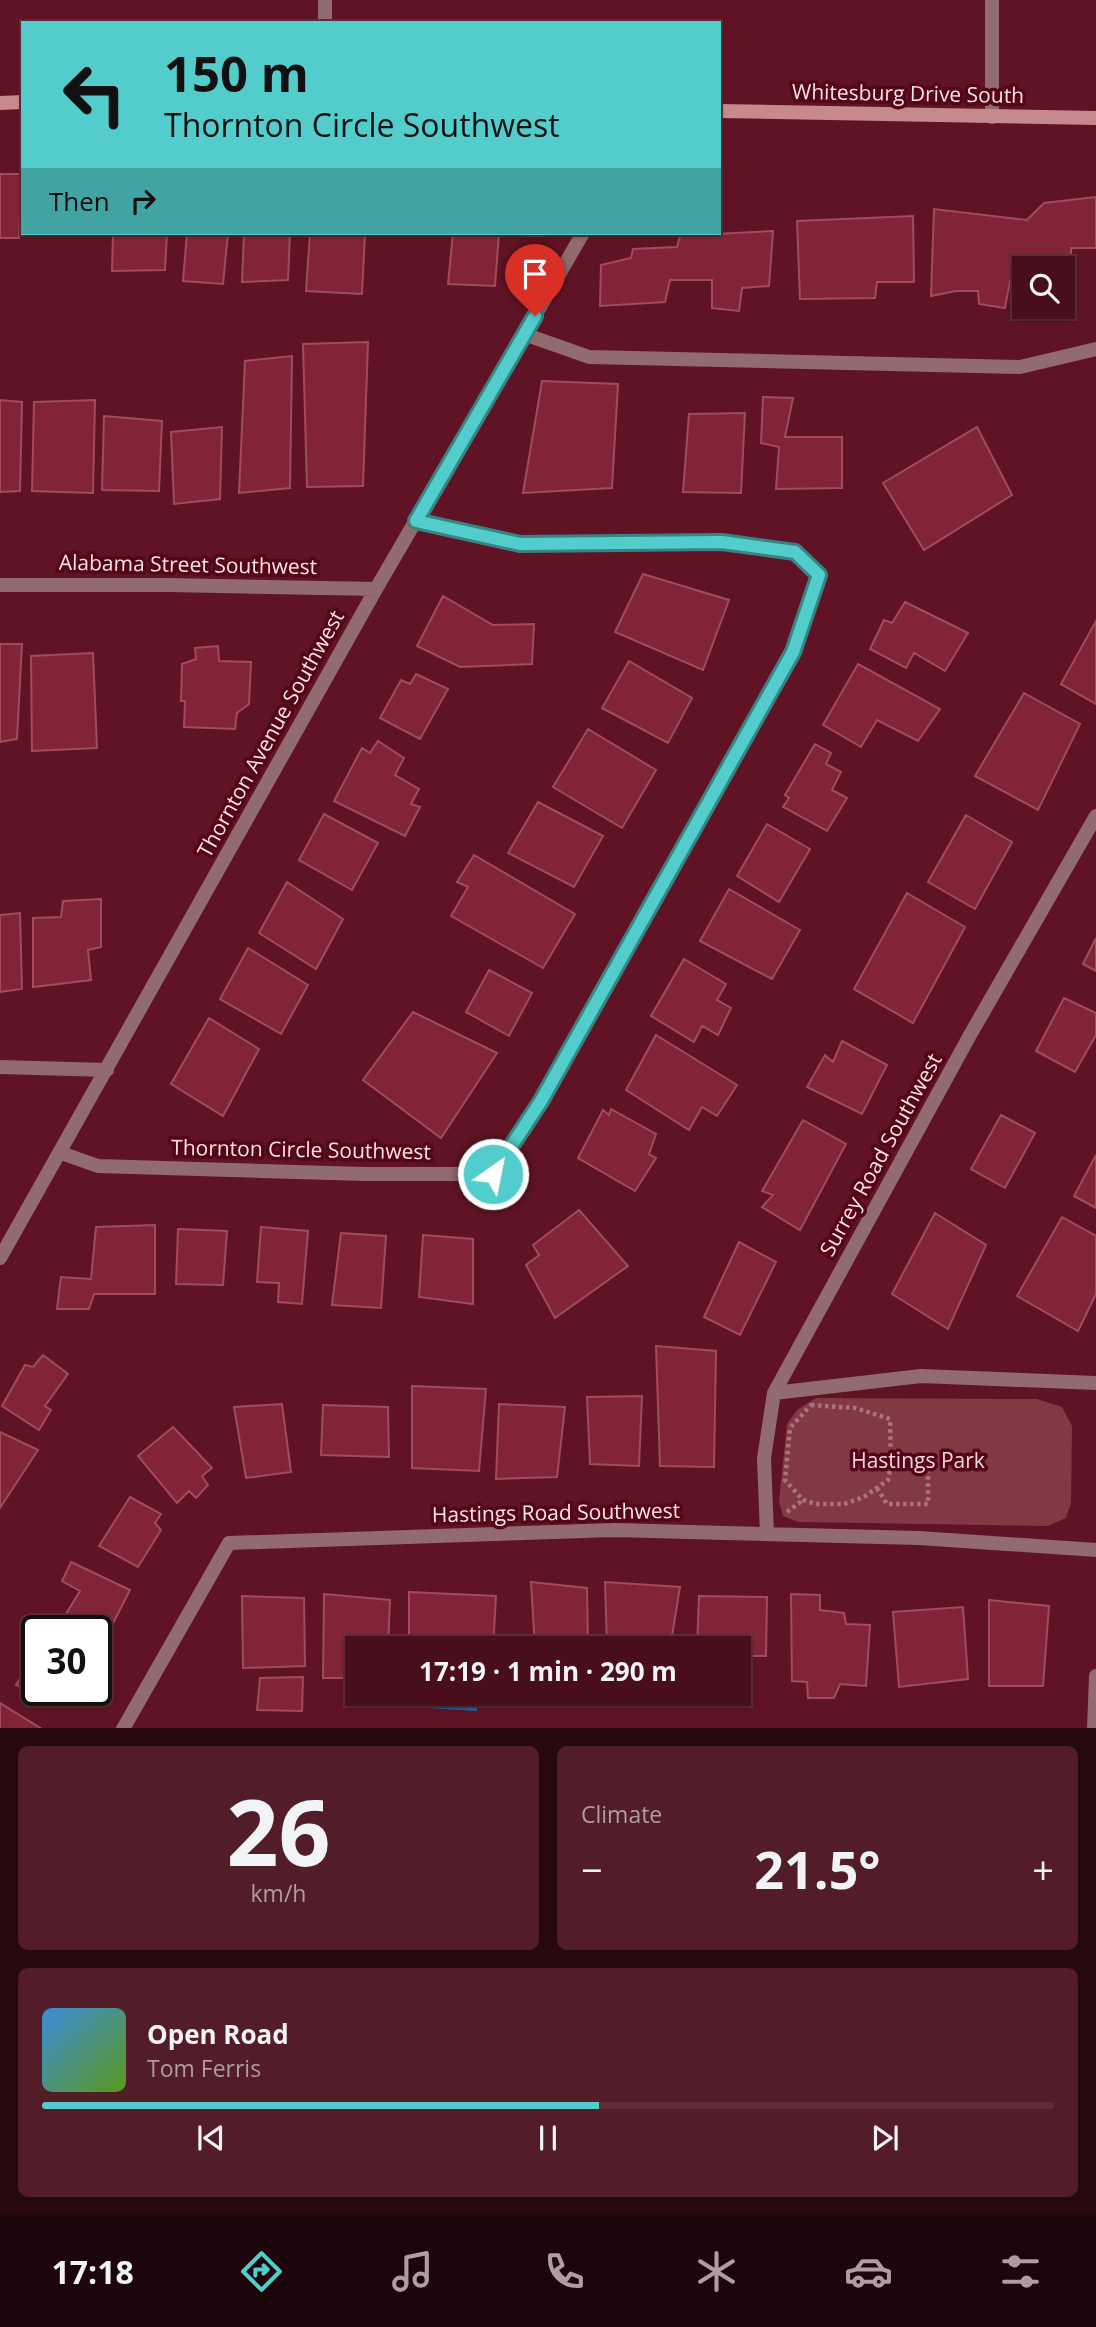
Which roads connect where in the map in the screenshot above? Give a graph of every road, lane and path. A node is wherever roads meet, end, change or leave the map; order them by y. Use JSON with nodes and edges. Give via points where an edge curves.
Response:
{"nodes":[{"id":1,"x":326,"y":0,"type":"edge"},
{"id":2,"x":992,"y":0,"type":"edge"},
{"id":3,"x":326,"y":21,"type":"edge"},
{"id":4,"x":21,"y":102,"type":"edge"},
{"id":5,"x":0,"y":103,"type":"edge"},
{"id":6,"x":721,"y":111,"type":"edge"},
{"id":7,"x":992,"y":117,"type":"junction"},
{"id":8,"x":1096,"y":118,"type":"edge"},
{"id":9,"x":582,"y":235,"type":"edge"},
{"id":10,"x":524,"y":334,"type":"junction"},
{"id":11,"x":1096,"y":349,"type":"edge"},
{"id":12,"x":416,"y":521,"type":"junction"},
{"id":13,"x":0,"y":584,"type":"edge"},
{"id":14,"x":376,"y":589,"type":"junction"},
{"id":15,"x":1096,"y":816,"type":"edge"},
{"id":16,"x":0,"y":1067,"type":"edge"},
{"id":17,"x":107,"y":1070,"type":"junction"},
{"id":18,"x":61,"y":1153,"type":"junction"},
{"id":19,"x":0,"y":1258,"type":"edge"},
{"id":20,"x":1096,"y":1383,"type":"edge"},
{"id":21,"x":774,"y":1393,"type":"junction"},
{"id":22,"x":891,"y":1465,"type":"junction"},
{"id":23,"x":877,"y":1488,"type":"junction"},
{"id":24,"x":767,"y":1534,"type":"junction"},
{"id":25,"x":1096,"y":1550,"type":"edge"},
{"id":26,"x":1096,"y":1676,"type":"edge"},
{"id":27,"x":123,"y":1728,"type":"edge"},
{"id":28,"x":1094,"y":1728,"type":"edge"}],
"edges":[{"from":1,"to":3,"type":"street"},
{"from":2,"to":7,"type":"street"},
{"from":4,"to":5,"type":"main road"},
{"from":6,"to":7,"type":"main road","name":"Whitesburg Drive South"},
{"from":7,"to":8,"type":"main road","name":"Whitesburg Drive South"},
{"from":9,"to":10,"type":"street","name":"Thornton Avenue Southwest"},
{"from":10,"to":11,"type":"street","via":[[589,357],[1020,367]]},
{"from":10,"to":12,"type":"street","name":"Thornton Avenue Southwest"},
{"from":12,"to":14,"type":"street","name":"Thornton Avenue Southwest"},
{"from":12,"to":18,"type":"street","name":"Thornton Circle Southwest","via":[[520,544],[734,544],[795,552],[819,575],[793,652],[541,1101],[493,1174],[98,1166]]},
{"from":13,"to":14,"type":"street","name":"Alabama Street Southwest"},
{"from":14,"to":17,"type":"street","name":"Thornton Avenue Southwest"},
{"from":15,"to":21,"type":"street","name":"Surrey Road Southwest"},
{"from":16,"to":17,"type":"street"},
{"from":17,"to":18,"type":"street","name":"Thornton Avenue Southwest"},
{"from":18,"to":19,"type":"street","name":"Thornton Avenue Southwest"},
{"from":20,"to":21,"type":"street","via":[[921,1376]]},
{"from":21,"to":24,"type":"street","name":"Surrey Road Southwest","via":[[764,1458]]},
{"from":22,"to":23,"type":"path","via":[[888,1480]]},
{"from":22,"to":23,"type":"path","via":[[928,1462],[929,1504],[887,1504]]},
{"from":22,"to":23,"type":"path","via":[[890,1419],[855,1408],[811,1405],[790,1428],[785,1480],[803,1500],[844,1504]]},
{"from":24,"to":25,"type":"street","name":"Hastings Road Southwest"},
{"from":24,"to":27,"type":"street","name":"Hastings Road Southwest","via":[[614,1530],[229,1543]]},
{"from":26,"to":28,"type":"street"}]}
